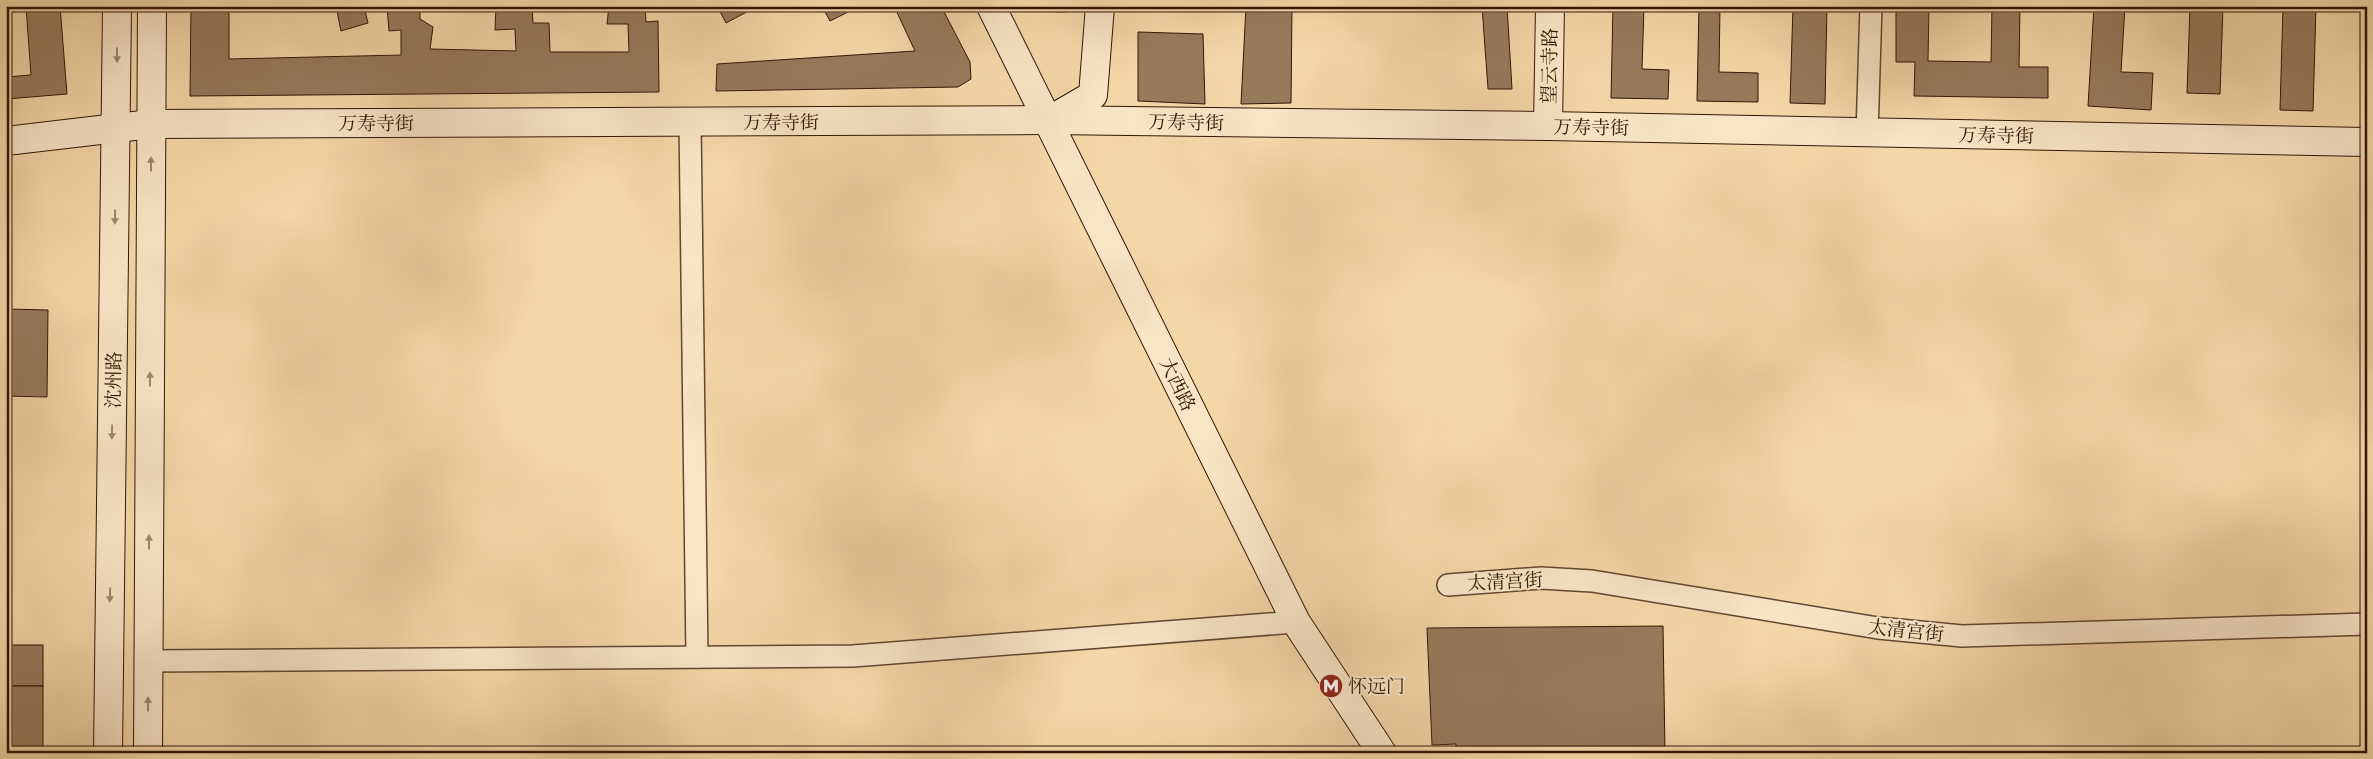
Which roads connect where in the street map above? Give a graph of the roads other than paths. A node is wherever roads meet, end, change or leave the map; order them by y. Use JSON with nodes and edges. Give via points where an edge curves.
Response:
{"nodes":[{"id":1,"x":117,"y":6,"type":"edge"},
{"id":2,"x":152,"y":6,"type":"edge"},
{"id":3,"x":991,"y":6,"type":"edge"},
{"id":4,"x":1100,"y":6,"type":"edge"},
{"id":5,"x":1550,"y":6,"type":"edge"},
{"id":6,"x":1871,"y":6,"type":"edge"},
{"id":7,"x":1048,"y":120,"type":"junction"},
{"id":8,"x":690,"y":122,"type":"junction"},
{"id":9,"x":152,"y":124,"type":"junction"},
{"id":10,"x":1548,"y":126,"type":"junction"},
{"id":11,"x":116,"y":128,"type":"junction"},
{"id":12,"x":1867,"y":133,"type":"junction"},
{"id":13,"x":6,"y":141,"type":"edge"},
{"id":14,"x":2367,"y":142,"type":"edge"},
{"id":15,"x":1448,"y":584,"type":"dead end"},
{"id":16,"x":1296,"y":622,"type":"junction"},
{"id":17,"x":2367,"y":624,"type":"edge"},
{"id":18,"x":697,"y":657,"type":"junction"},
{"id":19,"x":148,"y":661,"type":"junction"},
{"id":20,"x":108,"y":753,"type":"edge"},
{"id":21,"x":148,"y":753,"type":"edge"},
{"id":22,"x":1382,"y":753,"type":"edge"}],
"edges":[{"from":1,"to":11,"type":"street","name":"沈州路","one_way":true},
{"from":2,"to":9,"type":"street","name":"沈州路"},
{"from":3,"to":7,"type":"street","name":"大西路"},
{"from":4,"to":7,"type":"street","via":[[1093,94]]},
{"from":5,"to":10,"type":"street","name":"望云寺路"},
{"from":6,"to":12,"type":"street"},
{"from":7,"to":8,"type":"street","name":"万寿寺街"},
{"from":7,"to":10,"type":"street","name":"万寿寺街"},
{"from":7,"to":16,"type":"street","name":"大西路"},
{"from":8,"to":9,"type":"street","name":"万寿寺街"},
{"from":8,"to":18,"type":"street"},
{"from":9,"to":11,"type":"street","name":"万寿寺街"},
{"from":19,"to":9,"type":"street","name":"沈州路","one_way":true},
{"from":10,"to":12,"type":"street","name":"万寿寺街"},
{"from":11,"to":13,"type":"street","name":"万寿寺街"},
{"from":11,"to":20,"type":"street","name":"沈州路","one_way":true},
{"from":12,"to":14,"type":"street","name":"万寿寺街"},
{"from":15,"to":17,"type":"street","name":"太清宫街","via":[[1541,578],[1592,581],[1878,628],[1962,636]]},
{"from":16,"to":18,"type":"street","via":[[853,656]]},
{"from":16,"to":22,"type":"street","name":"大西路"},
{"from":18,"to":19,"type":"street"},
{"from":21,"to":19,"type":"street","name":"沈州路","one_way":true}]}
